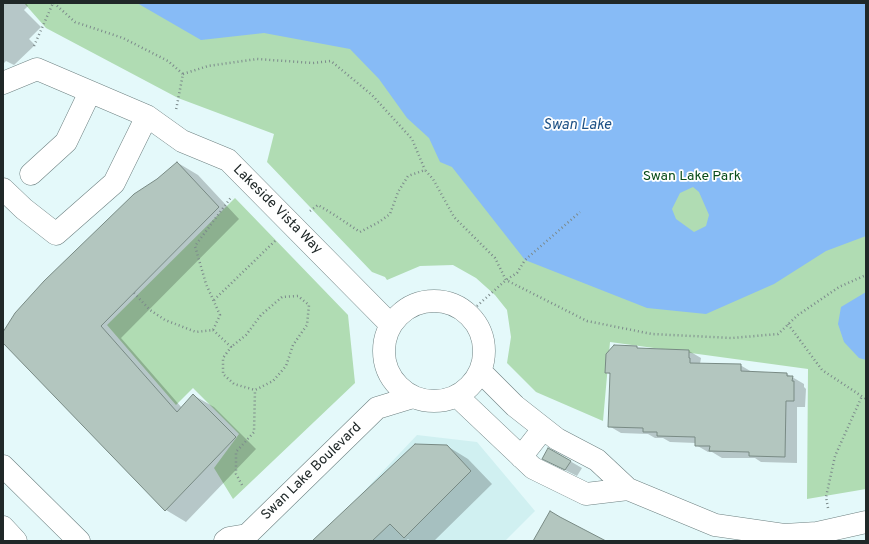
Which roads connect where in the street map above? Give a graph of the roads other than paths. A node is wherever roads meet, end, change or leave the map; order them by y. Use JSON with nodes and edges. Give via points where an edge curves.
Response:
{"nodes":[{"id":1,"x":3,"y":83,"type":"edge"},
{"id":2,"x":90,"y":92,"type":"junction"},
{"id":3,"x":147,"y":116,"type":"junction"},
{"id":4,"x":31,"y":174,"type":"dead end"},
{"id":5,"x":3,"y":189,"type":"edge"},
{"id":6,"x":391,"y":325,"type":"junction"},
{"id":7,"x":385,"y":361,"type":"junction"},
{"id":8,"x":480,"y":370,"type":"junction"},
{"id":9,"x":457,"y":396,"type":"junction"},
{"id":10,"x":413,"y":397,"type":"junction"},
{"id":11,"x":377,"y":408,"type":"junction"},
{"id":12,"x":543,"y":429,"type":"junction"},
{"id":13,"x":521,"y":457,"type":"junction"},
{"id":14,"x":3,"y":466,"type":"edge"},
{"id":15,"x":628,"y":489,"type":"junction"},
{"id":16,"x":866,"y":522,"type":"edge"},
{"id":17,"x":3,"y":527,"type":"edge"},
{"id":18,"x":821,"y":536,"type":"edge"},
{"id":19,"x":246,"y":538,"type":"edge"},
{"id":20,"x":16,"y":541,"type":"edge"},
{"id":21,"x":79,"y":541,"type":"edge"},
{"id":22,"x":225,"y":541,"type":"edge"}],
"edges":[{"from":1,"to":2,"type":"street","name":"Lakeside Vista Way","via":[[37,69]]},
{"from":2,"to":3,"type":"street","name":"Lakeside Vista Way"},
{"from":2,"to":4,"type":"street","via":[[66,142]]},
{"from":3,"to":5,"type":"street","via":[[114,183],[56,234]]},
{"from":3,"to":6,"type":"street","name":"Lakeside Vista Way","via":[[182,141],[228,160]]},
{"from":6,"to":7,"type":"street","via":[[384,343]]},
{"from":6,"to":8,"type":"street","via":[[407,309],[429,301],[458,307],[476,323],[481,334],[484,352]]},
{"from":7,"to":10,"type":"street","via":[[395,384]]},
{"from":7,"to":11,"type":"street","name":"Swan Lake Boulevard","via":[[385,381]]},
{"from":8,"to":9,"type":"street","via":[[470,386]]},
{"from":8,"to":12,"type":"street","via":[[515,406]]},
{"from":9,"to":10,"type":"street","via":[[435,402]]},
{"from":9,"to":13,"type":"street"},
{"from":10,"to":11,"type":"street","name":"Swan Lake Boulevard"},
{"from":11,"to":19,"type":"street","name":"Swan Lake Boulevard"},
{"from":12,"to":13,"type":"street"},
{"from":12,"to":15,"type":"street","via":[[597,460]]},
{"from":13,"to":15,"type":"street","via":[[533,468],[586,494]]},
{"from":14,"to":21,"type":"street"},
{"from":15,"to":18,"type":"street","via":[[716,525],[784,535]]},
{"from":16,"to":18,"type":"street"},
{"from":17,"to":20,"type":"street"},
{"from":19,"to":22,"type":"street","name":"Swan Lake Boulevard","via":[[229,538]]}]}
